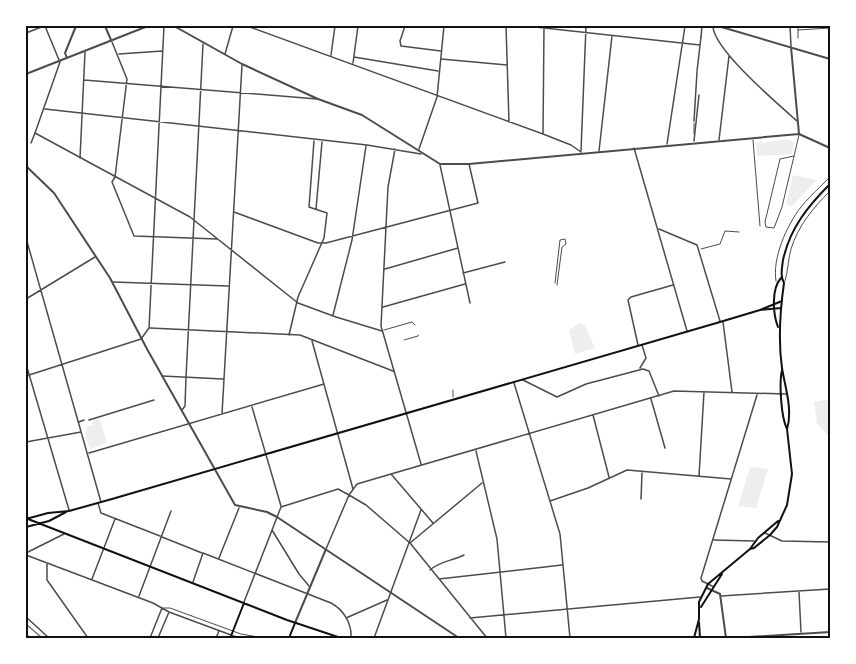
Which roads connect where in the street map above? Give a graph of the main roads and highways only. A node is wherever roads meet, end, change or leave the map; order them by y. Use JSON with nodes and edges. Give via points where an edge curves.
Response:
{"nodes":[{"id":1,"x":831,"y":184,"type":"edge"},
{"id":2,"x":781,"y":278,"type":"junction"},
{"id":3,"x":782,"y":301,"type":"junction"},
{"id":4,"x":775,"y":303,"type":"junction"},
{"id":5,"x":781,"y":308,"type":"junction"},
{"id":6,"x":775,"y":309,"type":"junction"},
{"id":7,"x":760,"y":310,"type":"junction"},
{"id":8,"x":779,"y":330,"type":"junction"},
{"id":9,"x":782,"y":370,"type":"junction"},
{"id":10,"x":787,"y":429,"type":"junction"},
{"id":11,"x":69,"y":511,"type":"junction"},
{"id":12,"x":26,"y":513,"type":"edge"},
{"id":13,"x":26,"y":519,"type":"edge"},
{"id":14,"x":778,"y":521,"type":"junction"},
{"id":15,"x":40,"y":524,"type":"junction"},
{"id":16,"x":26,"y":527,"type":"edge"},
{"id":17,"x":750,"y":549,"type":"junction"},
{"id":18,"x":724,"y":572,"type":"junction"},
{"id":19,"x":244,"y":603,"type":"junction"},
{"id":20,"x":700,"y":608,"type":"junction"},
{"id":21,"x":699,"y":619,"type":"junction"},
{"id":22,"x":295,"y":623,"type":"junction"},
{"id":23,"x":335,"y":637,"type":"edge"},
{"id":24,"x":694,"y":638,"type":"edge"},
{"id":25,"x":242,"y":639,"type":"edge"},
{"id":26,"x":289,"y":639,"type":"edge"},
{"id":27,"x":341,"y":639,"type":"edge"},
{"id":28,"x":700,"y":639,"type":"edge"}],
"edges":[{"from":1,"to":2,"type":"main road","via":[[808,207],[793,230]]},
{"from":2,"to":3,"type":"main road"},
{"from":2,"to":4,"type":"main road"},
{"from":3,"to":4,"type":"main road"},
{"from":3,"to":5,"type":"main road"},
{"from":4,"to":6,"type":"main road"},
{"from":4,"to":7,"type":"main road"},
{"from":5,"to":6,"type":"main road"},
{"from":5,"to":8,"type":"main road"},
{"from":6,"to":7,"type":"main road"},
{"from":6,"to":8,"type":"main road"},
{"from":7,"to":11,"type":"main road"},
{"from":8,"to":9,"type":"main road"},
{"from":9,"to":10,"type":"main road"},
{"from":9,"to":10,"type":"main road"},
{"from":10,"to":14,"type":"main road","via":[[791,488]]},
{"from":11,"to":13,"type":"main road"},
{"from":11,"to":15,"type":"main road"},
{"from":12,"to":13,"type":"main road"},
{"from":13,"to":15,"type":"main road"},
{"from":13,"to":16,"type":"main road"},
{"from":14,"to":17,"type":"main road"},
{"from":14,"to":17,"type":"main road","via":[[771,535]]},
{"from":15,"to":16,"type":"main road"},
{"from":15,"to":19,"type":"main road"},
{"from":17,"to":18,"type":"main road"},
{"from":18,"to":20,"type":"main road"},
{"from":18,"to":20,"type":"main road","via":[[707,586]]},
{"from":19,"to":22,"type":"main road"},
{"from":19,"to":25,"type":"main road","via":[[231,636]]},
{"from":20,"to":21,"type":"main road"},
{"from":21,"to":24,"type":"main road"},
{"from":21,"to":28,"type":"main road"},
{"from":22,"to":23,"type":"main road"},
{"from":22,"to":26,"type":"main road"},
{"from":23,"to":27,"type":"main road"}]}
